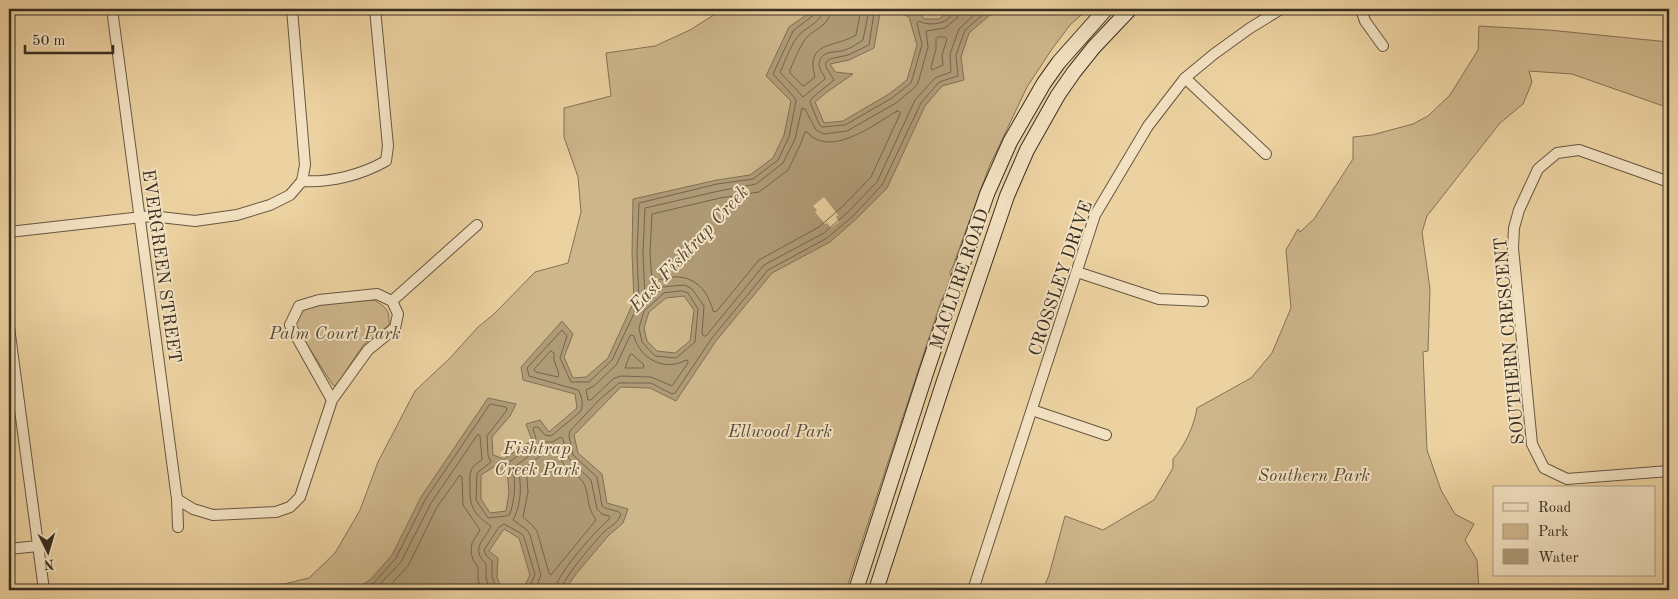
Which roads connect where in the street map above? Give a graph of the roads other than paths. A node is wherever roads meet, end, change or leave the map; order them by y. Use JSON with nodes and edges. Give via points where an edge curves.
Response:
{"nodes":[{"id":1,"x":112,"y":9,"type":"edge"},
{"id":2,"x":292,"y":9,"type":"edge"},
{"id":3,"x":375,"y":9,"type":"edge"},
{"id":4,"x":1106,"y":9,"type":"edge"},
{"id":5,"x":1130,"y":9,"type":"edge"},
{"id":6,"x":1281,"y":9,"type":"edge"},
{"id":7,"x":1361,"y":9,"type":"edge"},
{"id":8,"x":1383,"y":46,"type":"dead end"},
{"id":9,"x":1186,"y":78,"type":"junction"},
{"id":10,"x":1266,"y":154,"type":"dead end"},
{"id":11,"x":302,"y":181,"type":"junction"},
{"id":12,"x":1669,"y":182,"type":"edge"},
{"id":13,"x":139,"y":217,"type":"junction"},
{"id":14,"x":477,"y":225,"type":"dead end"},
{"id":15,"x":9,"y":232,"type":"edge"},
{"id":16,"x":1077,"y":272,"type":"junction"},
{"id":17,"x":392,"y":301,"type":"junction"},
{"id":18,"x":1203,"y":301,"type":"dead end"},
{"id":19,"x":9,"y":327,"type":"edge"},
{"id":20,"x":12,"y":383,"type":"edge"},
{"id":21,"x":332,"y":400,"type":"junction"},
{"id":22,"x":1032,"y":410,"type":"junction"},
{"id":23,"x":1106,"y":436,"type":"dead end"},
{"id":24,"x":1669,"y":471,"type":"edge"},
{"id":25,"x":177,"y":499,"type":"junction"},
{"id":26,"x":178,"y":527,"type":"dead end"},
{"id":27,"x":38,"y":546,"type":"junction"},
{"id":28,"x":870,"y":547,"type":"junction"},
{"id":29,"x":9,"y":549,"type":"edge"},
{"id":30,"x":44,"y":590,"type":"edge"},
{"id":31,"x":856,"y":590,"type":"edge"},
{"id":32,"x":866,"y":590,"type":"edge"},
{"id":33,"x":876,"y":590,"type":"edge"},
{"id":34,"x":973,"y":590,"type":"edge"}],
"edges":[{"from":1,"to":13,"type":"street","name":"EVERGREEN STREET"},
{"from":2,"to":11,"type":"street","via":[[305,165]]},
{"from":3,"to":11,"type":"street","via":[[388,146],[386,161],[353,174],[318,182]]},
{"from":4,"to":28,"type":"main road","name":"MACLURE ROAD","via":[[1049,76],[1010,142],[987,194]]},
{"from":5,"to":33,"type":"main road","name":"MACLURE ROAD","via":[[1094,47],[1058,94],[1023,158],[944,381]]},
{"from":6,"to":9,"type":"street","name":"CROSSLEY DRIVE","via":[[1214,54]]},
{"from":7,"to":8,"type":"street","via":[[1365,21]]},
{"from":9,"to":10,"type":"street"},
{"from":9,"to":16,"type":"street","name":"CROSSLEY DRIVE","via":[[1148,126],[1095,214]]},
{"from":11,"to":13,"type":"street","via":[[290,195],[238,215],[194,220]]},
{"from":12,"to":24,"type":"street","name":"SOUTHERN CRESCENT","via":[[1579,150],[1557,153],[1538,168],[1519,210],[1513,248],[1532,444],[1544,468],[1566,479]]},
{"from":13,"to":15,"type":"street"},
{"from":13,"to":25,"type":"street","name":"EVERGREEN STREET"},
{"from":14,"to":17,"type":"street"},
{"from":16,"to":18,"type":"street","via":[[1159,299]]},
{"from":16,"to":22,"type":"street","name":"CROSSLEY DRIVE"},
{"from":17,"to":21,"type":"street","via":[[398,314],[395,328],[368,350]]},
{"from":17,"to":21,"type":"street","via":[[377,294],[319,300],[299,306],[290,325]]},
{"from":19,"to":20,"type":"street"},
{"from":20,"to":27,"type":"street"},
{"from":21,"to":25,"type":"street","via":[[300,497],[290,507],[276,512],[213,515],[193,509]]},
{"from":22,"to":23,"type":"street"},
{"from":22,"to":34,"type":"street","name":"CROSSLEY DRIVE"},
{"from":25,"to":26,"type":"street","name":"EVERGREEN STREET"},
{"from":27,"to":29,"type":"street"},
{"from":27,"to":30,"type":"street"},
{"from":28,"to":31,"type":"main road","name":"MACLURE ROAD"},
{"from":28,"to":32,"type":"main road","via":[[874,568]]}]}
